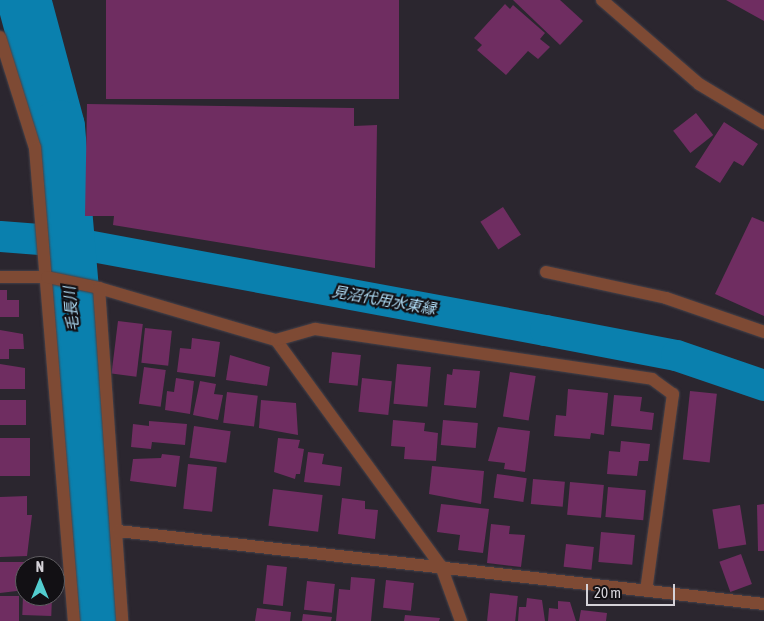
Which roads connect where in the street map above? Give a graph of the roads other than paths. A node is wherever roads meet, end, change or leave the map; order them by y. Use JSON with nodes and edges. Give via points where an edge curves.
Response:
{"nodes":[{"id":1,"x":602,"y":0,"type":"edge"},
{"id":2,"x":0,"y":36,"type":"edge"},
{"id":3,"x":764,"y":122,"type":"edge"},
{"id":4,"x":546,"y":272,"type":"dead end"},
{"id":5,"x":0,"y":277,"type":"edge"},
{"id":6,"x":47,"y":277,"type":"junction"},
{"id":7,"x":99,"y":288,"type":"junction"},
{"id":8,"x":764,"y":332,"type":"edge"},
{"id":9,"x":276,"y":340,"type":"junction"},
{"id":10,"x":118,"y":531,"type":"junction"},
{"id":11,"x":441,"y":566,"type":"junction"},
{"id":12,"x":646,"y":590,"type":"junction"},
{"id":13,"x":764,"y":604,"type":"edge"},
{"id":14,"x":74,"y":621,"type":"edge"},
{"id":15,"x":122,"y":621,"type":"edge"},
{"id":16,"x":461,"y":621,"type":"edge"}],
"edges":[{"from":1,"to":3,"type":"street","via":[[698,84]]},
{"from":2,"to":6,"type":"street","via":[[35,148]]},
{"from":4,"to":8,"type":"street","via":[[666,298]]},
{"from":5,"to":6,"type":"street"},
{"from":6,"to":7,"type":"street"},
{"from":6,"to":14,"type":"street"},
{"from":7,"to":9,"type":"street"},
{"from":7,"to":10,"type":"street"},
{"from":9,"to":11,"type":"street"},
{"from":9,"to":12,"type":"street","via":[[315,329],[652,379],[673,394]]},
{"from":10,"to":11,"type":"street"},
{"from":10,"to":15,"type":"street"},
{"from":11,"to":12,"type":"street"},
{"from":11,"to":16,"type":"street"},
{"from":12,"to":13,"type":"street"}]}
